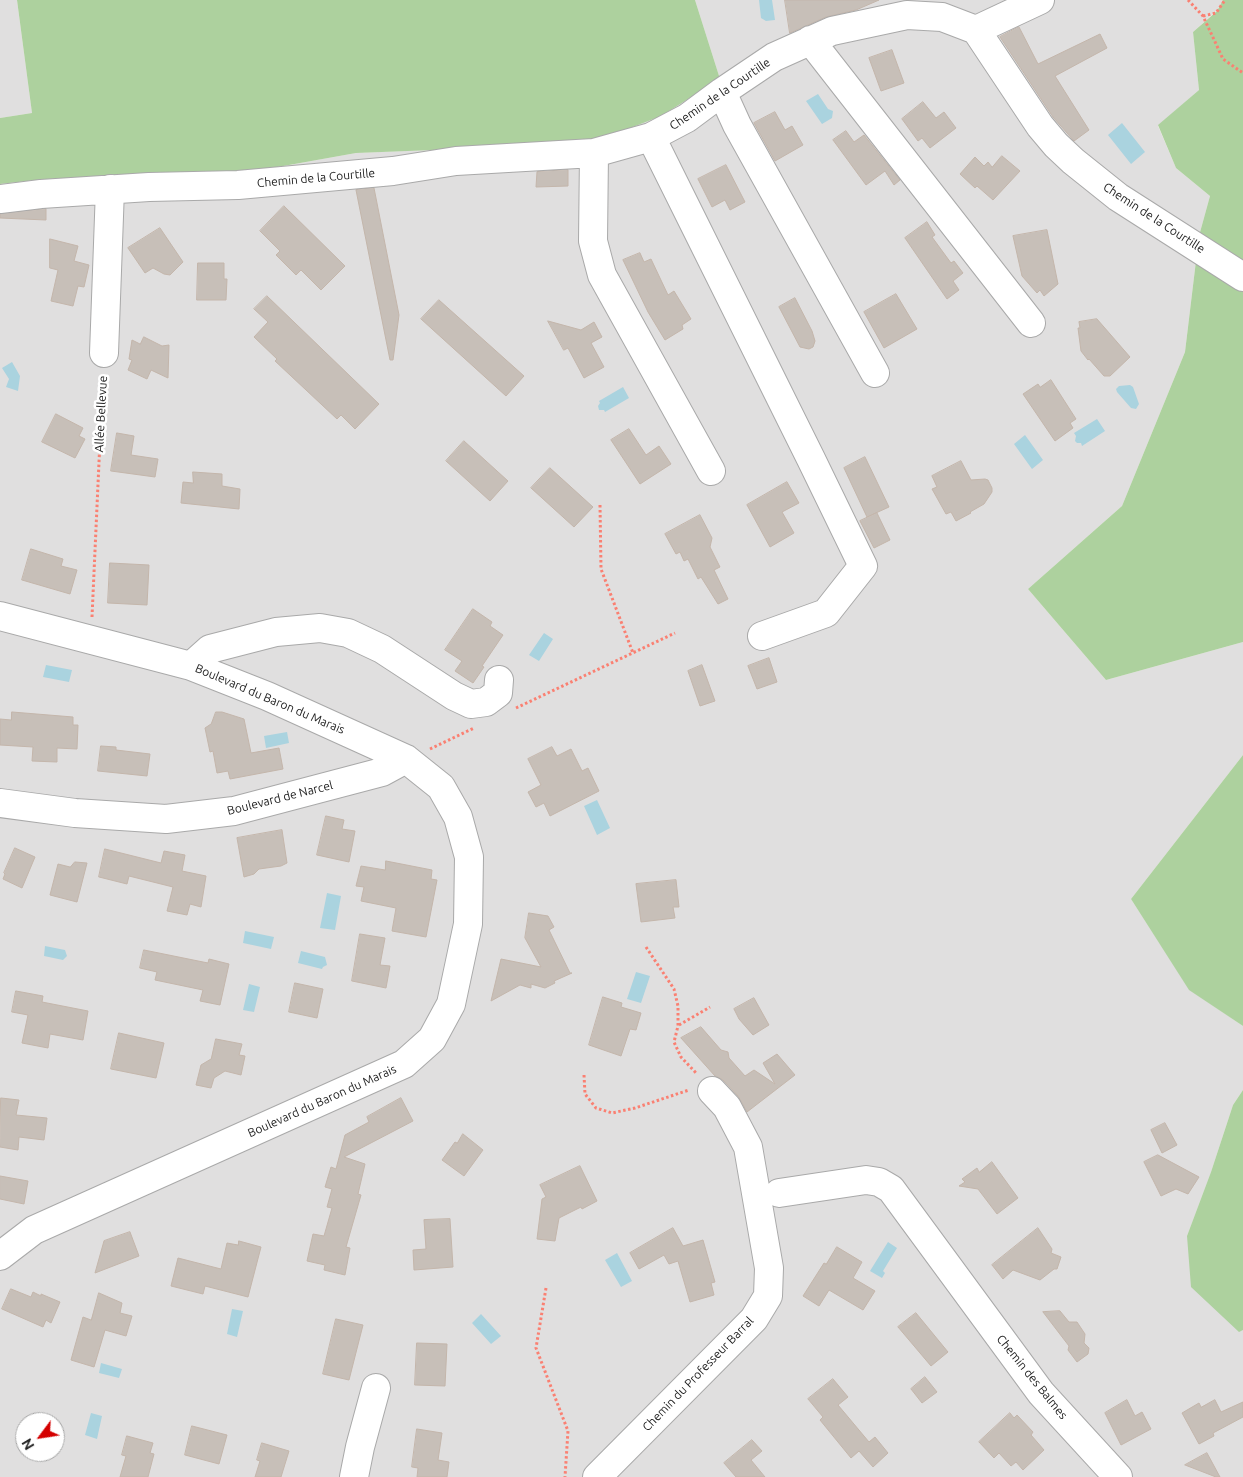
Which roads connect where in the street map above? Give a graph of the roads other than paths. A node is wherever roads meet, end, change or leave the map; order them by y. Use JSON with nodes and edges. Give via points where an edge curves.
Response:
{"nodes":[{"id":1,"x":1040,"y":0,"type":"edge"},
{"id":2,"x":976,"y":30,"type":"junction"},
{"id":3,"x":810,"y":40,"type":"junction"},
{"id":4,"x":722,"y":92,"type":"junction"},
{"id":5,"x":651,"y":137,"type":"junction"},
{"id":6,"x":594,"y":153,"type":"junction"},
{"id":7,"x":110,"y":190,"type":"junction"},
{"id":8,"x":0,"y":199,"type":"edge"},
{"id":9,"x":1243,"y":277,"type":"edge"},
{"id":10,"x":1031,"y":323,"type":"dead end"},
{"id":11,"x":104,"y":353,"type":"road end"},
{"id":12,"x":874,"y":373,"type":"dead end"},
{"id":13,"x":711,"y":471,"type":"dead end"},
{"id":14,"x":0,"y":616,"type":"edge"},
{"id":15,"x":762,"y":636,"type":"dead end"},
{"id":16,"x":191,"y":666,"type":"junction"},
{"id":17,"x":499,"y":680,"type":"dead end"},
{"id":18,"x":410,"y":762,"type":"junction"},
{"id":19,"x":0,"y":803,"type":"edge"},
{"id":20,"x":712,"y":1091,"type":"road end"},
{"id":21,"x":779,"y":1193,"type":"dead end"},
{"id":22,"x":0,"y":1256,"type":"edge"},
{"id":23,"x":376,"y":1388,"type":"dead end"},
{"id":24,"x":354,"y":1477,"type":"edge"},
{"id":25,"x":597,"y":1477,"type":"edge"},
{"id":26,"x":1118,"y":1477,"type":"edge"}],
"edges":[{"from":1,"to":2,"type":"street"},
{"from":2,"to":3,"type":"street","name":"Chemin de la Courtille","via":[[942,17],[906,15],[832,30]]},
{"from":2,"to":9,"type":"street","name":"Chemin de la Courtille","via":[[1040,126],[1073,161],[1118,197]]},
{"from":3,"to":4,"type":"street","name":"Chemin de la Courtille","via":[[774,57]]},
{"from":3,"to":10,"type":"street"},
{"from":4,"to":5,"type":"street","name":"Chemin de la Courtille","via":[[687,118]]},
{"from":4,"to":12,"type":"street","via":[[737,125]]},
{"from":5,"to":6,"type":"street","name":"Chemin de la Courtille"},
{"from":5,"to":15,"type":"street","via":[[863,566],[826,612]]},
{"from":6,"to":7,"type":"street","name":"Chemin de la Courtille","via":[[456,160],[393,171],[238,185]]},
{"from":6,"to":13,"type":"street","via":[[593,241],[602,274]]},
{"from":7,"to":8,"type":"street","name":"Chemin de la Courtille"},
{"from":7,"to":11,"type":"street"},
{"from":14,"to":16,"type":"street","name":"Boulevard du Baron du Marais"},
{"from":16,"to":17,"type":"street","via":[[210,649],[276,632],[320,628],[348,633],[382,649],[471,704],[486,702],[498,693]]},
{"from":16,"to":18,"type":"street","name":"Boulevard du Baron du Marais","via":[[267,696]]},
{"from":18,"to":19,"type":"street","name":"Boulevard de Narcel","via":[[234,811],[166,819],[75,813]]},
{"from":18,"to":22,"type":"street","name":"Boulevard du Baron du Marais","via":[[441,787],[458,817],[468,858],[468,924],[451,1004],[432,1040],[404,1064],[34,1230]]},
{"from":20,"to":25,"type":"street","name":"Chemin du Professeur Barral","via":[[727,1107],[748,1147],[769,1268],[768,1296],[754,1319]]},
{"from":21,"to":26,"type":"street","name":"Chemin des Balmes","via":[[866,1180],[879,1182],[890,1190],[1041,1393]]},
{"from":23,"to":24,"type":"street"}]}
